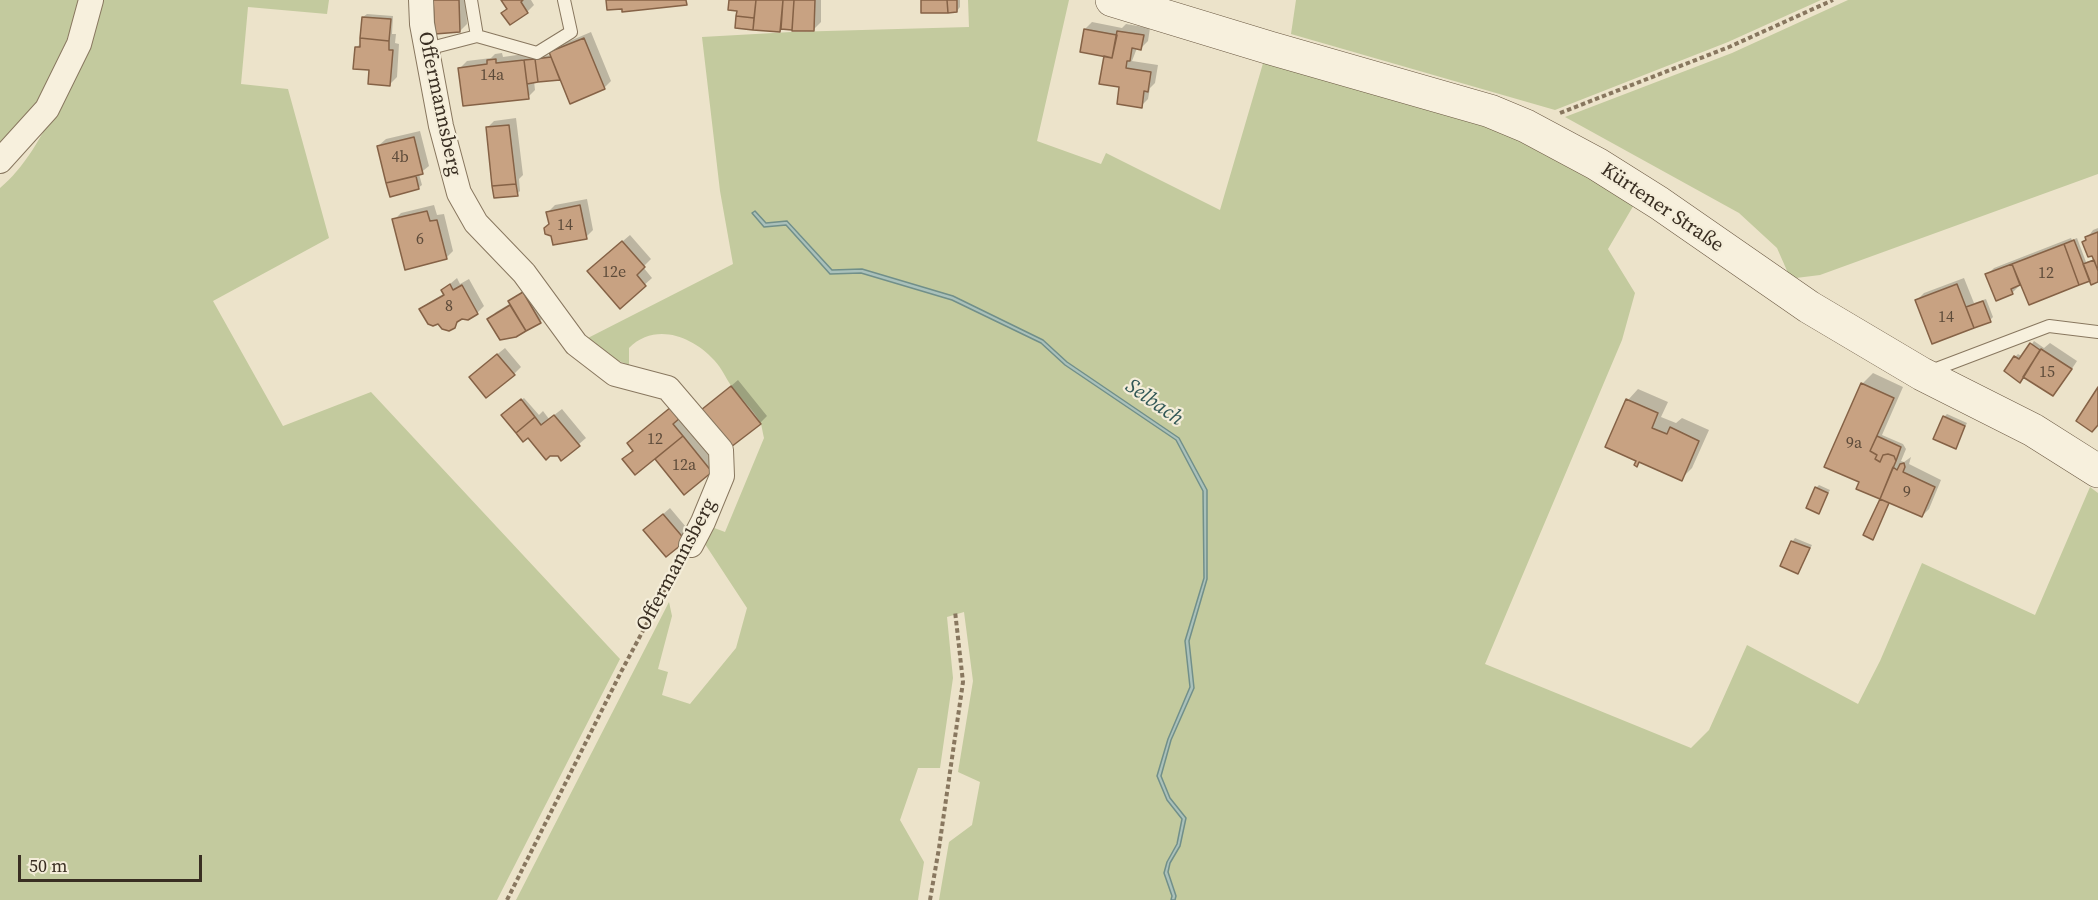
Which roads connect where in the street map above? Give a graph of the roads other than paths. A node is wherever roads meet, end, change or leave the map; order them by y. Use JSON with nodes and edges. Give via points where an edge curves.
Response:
{"nodes":[{"id":1,"x":92,"y":0,"type":"edge"},
{"id":2,"x":421,"y":0,"type":"edge"},
{"id":3,"x":471,"y":0,"type":"edge"},
{"id":4,"x":564,"y":0,"type":"edge"},
{"id":5,"x":1112,"y":0,"type":"edge"},
{"id":6,"x":477,"y":36,"type":"junction"},
{"id":7,"x":427,"y":49,"type":"junction"},
{"id":8,"x":0,"y":161,"type":"edge"},
{"id":9,"x":2098,"y":332,"type":"edge"},
{"id":10,"x":1922,"y":374,"type":"junction"},
{"id":11,"x":2098,"y":471,"type":"edge"},
{"id":12,"x":691,"y":545,"type":"road end"}],
"edges":[{"from":1,"to":8,"type":"street","via":[[79,44],[47,109]]},
{"from":2,"to":7,"type":"street","name":"Offermannsberg"},
{"from":3,"to":6,"type":"lane"},
{"from":4,"to":6,"type":"lane","via":[[571,32],[537,53]]},
{"from":5,"to":10,"type":"street","name":"Kürtener Straße","via":[[1490,111],[1526,126],[1615,175],[1809,307]]},
{"from":6,"to":7,"type":"lane"},
{"from":7,"to":12,"type":"street","name":"Offermannsberg","via":[[441,126],[459,193],[476,223],[524,273],[576,344],[615,374],[668,388],[721,450],[722,476]]},
{"from":9,"to":10,"type":"lane","via":[[2049,326]]},
{"from":10,"to":11,"type":"street","name":"Kürtener Straße","via":[[2032,430]]}]}
